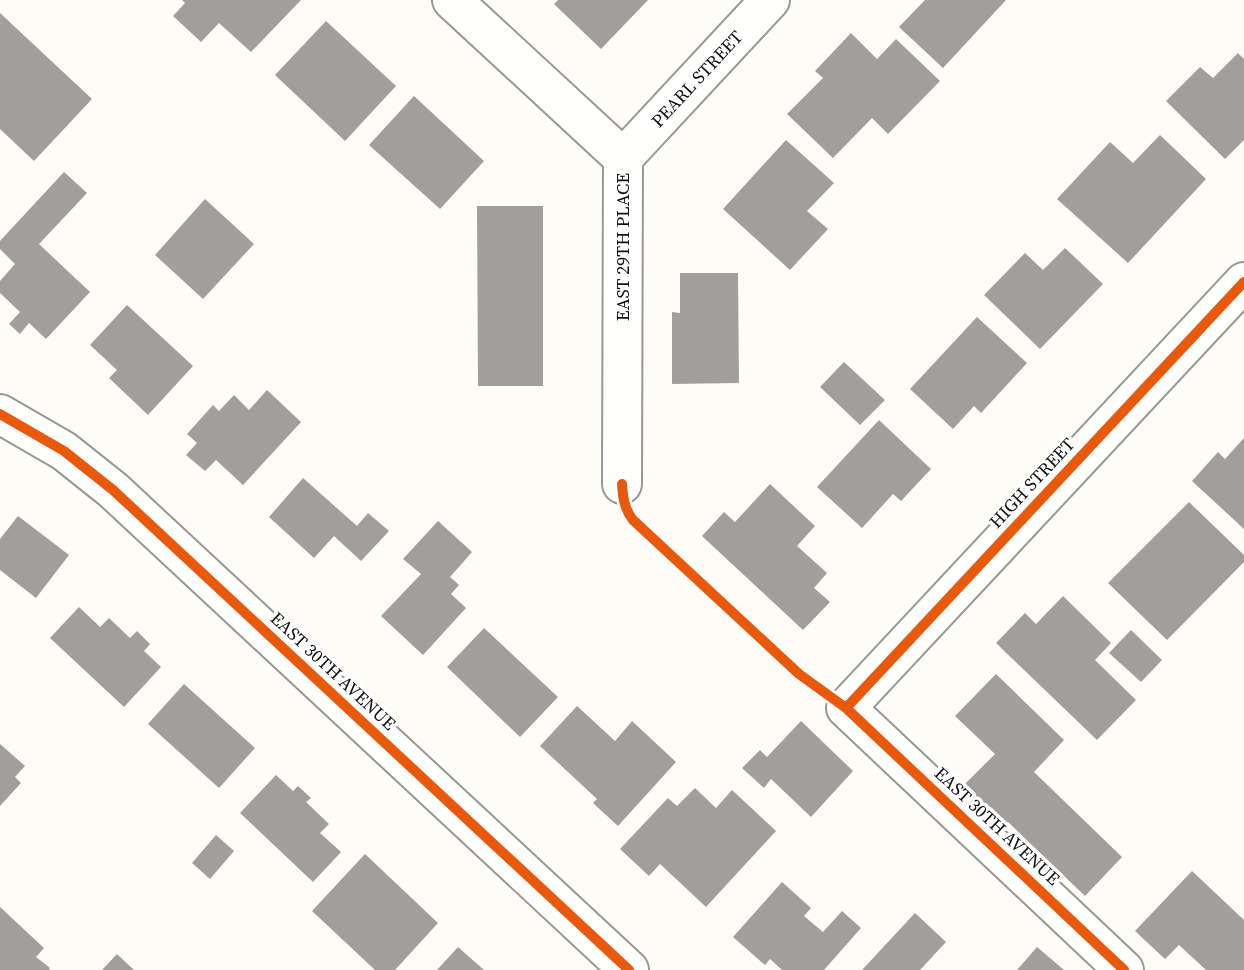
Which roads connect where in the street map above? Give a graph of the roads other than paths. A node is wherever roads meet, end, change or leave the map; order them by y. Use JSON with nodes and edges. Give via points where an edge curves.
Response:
{"nodes":[{"id":1,"x":452,"y":0,"type":"edge"},
{"id":2,"x":770,"y":0,"type":"edge"},
{"id":3,"x":623,"y":158,"type":"junction"},
{"id":4,"x":1244,"y":282,"type":"edge"},
{"id":5,"x":0,"y":414,"type":"edge"},
{"id":6,"x":622,"y":484,"type":"dead end"},
{"id":7,"x":846,"y":708,"type":"joint"},
{"id":8,"x":629,"y":970,"type":"edge"},
{"id":9,"x":1124,"y":970,"type":"edge"}],
"edges":[{"from":1,"to":3,"type":"street","name":"EAST 29TH PLACE"},
{"from":2,"to":3,"type":"street","name":"PEARL STREET"},
{"from":3,"to":6,"type":"street","name":"EAST 29TH PLACE"},
{"from":4,"to":7,"type":"street","name":"HIGH STREET"},
{"from":5,"to":8,"type":"street","name":"EAST 30TH AVENUE","via":[[64,451],[113,490]]},
{"from":7,"to":9,"type":"street","name":"EAST 30TH AVENUE"}]}
